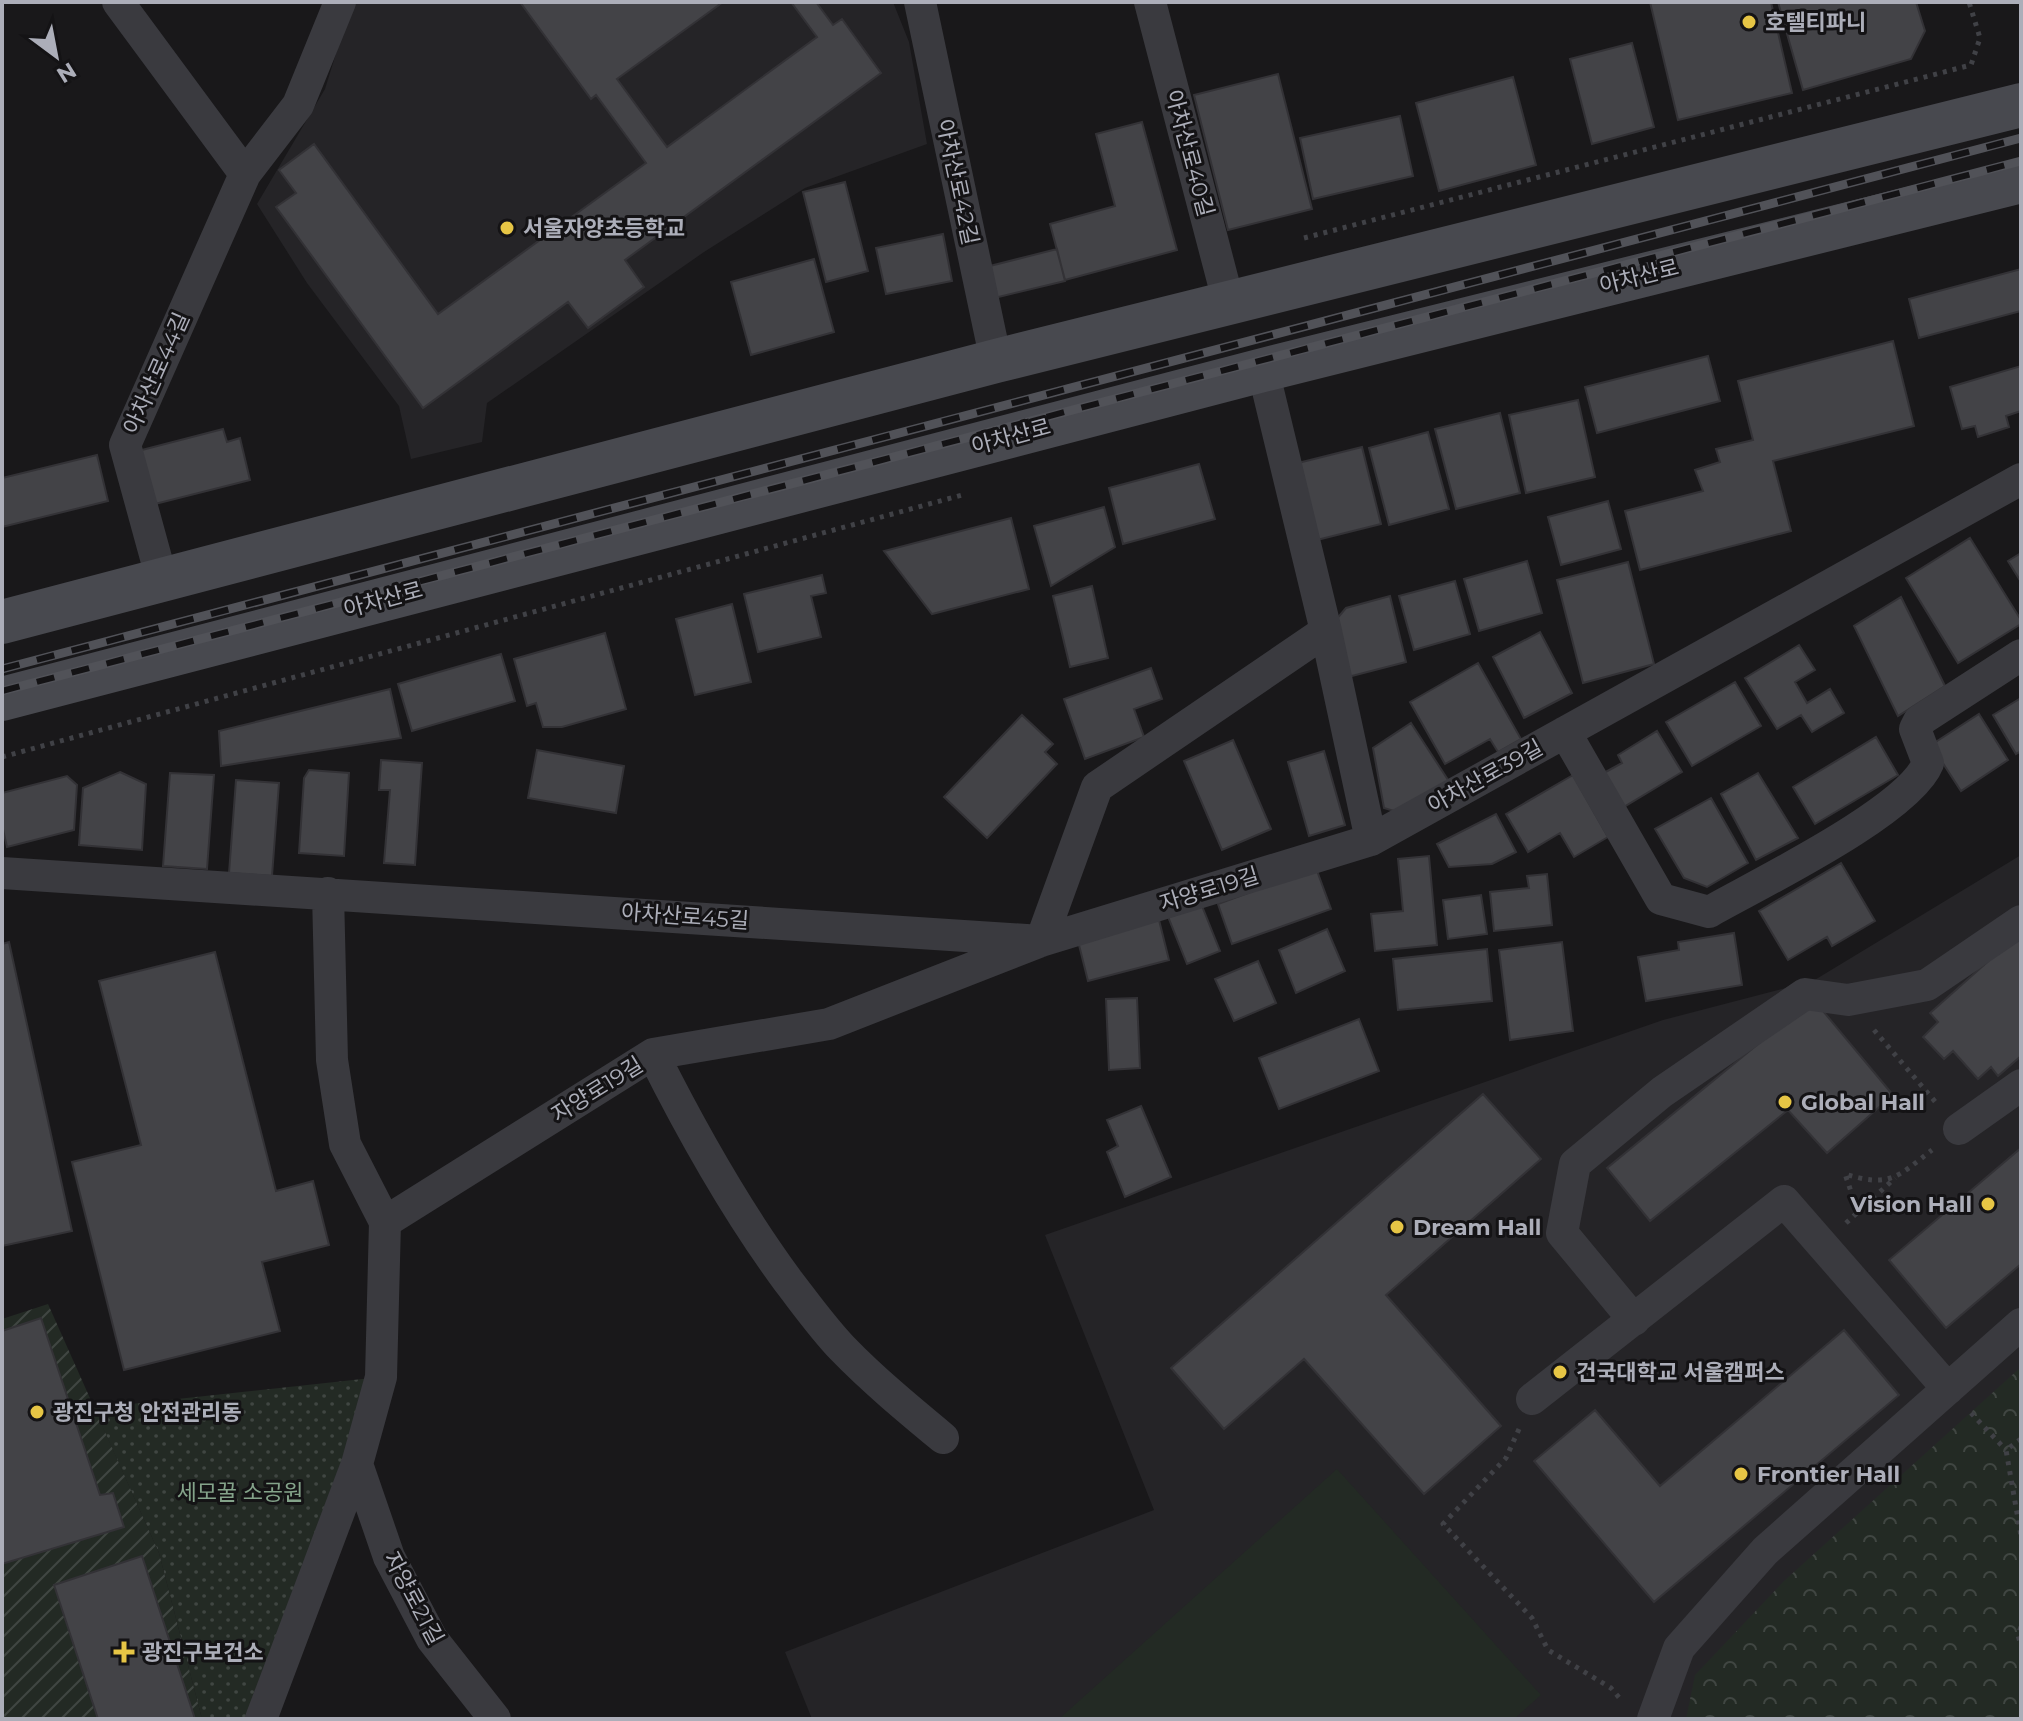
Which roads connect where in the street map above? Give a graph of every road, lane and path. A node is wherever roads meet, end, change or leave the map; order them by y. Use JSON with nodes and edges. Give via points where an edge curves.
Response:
{"nodes":[{"id":1,"x":118,"y":2,"type":"edge"},
{"id":2,"x":340,"y":2,"type":"edge"},
{"id":3,"x":920,"y":2,"type":"edge"},
{"id":4,"x":1150,"y":2,"type":"edge"},
{"id":5,"x":1969,"y":2,"type":"edge"},
{"id":6,"x":1980,"y":38,"type":"dead end"},
{"id":7,"x":2021,"y":105,"type":"edge"},
{"id":8,"x":245,"y":174,"type":"junction"},
{"id":9,"x":2021,"y":181,"type":"edge"},
{"id":10,"x":1229,"y":304,"type":"junction"},
{"id":11,"x":996,"y":361,"type":"junction"},
{"id":12,"x":1263,"y":370,"type":"junction"},
{"id":13,"x":2021,"y":479,"type":"edge"},
{"id":14,"x":972,"y":493,"type":"dead end"},
{"id":15,"x":162,"y":580,"type":"junction"},
{"id":16,"x":2,"y":622,"type":"edge"},
{"id":17,"x":1326,"y":631,"type":"junction"},
{"id":18,"x":2021,"y":655,"type":"edge"},
{"id":19,"x":2,"y":699,"type":"edge"},
{"id":20,"x":1565,"y":732,"type":"junction"},
{"id":21,"x":2,"y":757,"type":"edge"},
{"id":22,"x":1371,"y":840,"type":"junction"},
{"id":23,"x":2,"y":873,"type":"edge"},
{"id":24,"x":328,"y":893,"type":"junction"},
{"id":25,"x":2021,"y":921,"type":"edge"},
{"id":26,"x":1041,"y":941,"type":"junction"},
{"id":27,"x":1848,"y":1000,"type":"junction"},
{"id":28,"x":653,"y":1054,"type":"junction"},
{"id":29,"x":2021,"y":1085,"type":"edge"},
{"id":30,"x":1959,"y":1129,"type":"junction"},
{"id":31,"x":1896,"y":1178,"type":"junction"},
{"id":32,"x":1858,"y":1212,"type":"junction"},
{"id":33,"x":385,"y":1222,"type":"junction"},
{"id":34,"x":1822,"y":1245,"type":"junction"},
{"id":35,"x":1634,"y":1320,"type":"junction"},
{"id":36,"x":2021,"y":1324,"type":"edge"},
{"id":37,"x":1948,"y":1389,"type":"junction"},
{"id":38,"x":1532,"y":1399,"type":"dead end"},
{"id":39,"x":943,"y":1438,"type":"dead end"},
{"id":40,"x":2021,"y":1439,"type":"edge"},
{"id":41,"x":2006,"y":1450,"type":"junction"},
{"id":42,"x":1506,"y":1457,"type":"dead end"},
{"id":43,"x":357,"y":1464,"type":"junction"},
{"id":44,"x":2021,"y":1536,"type":"edge"},
{"id":45,"x":2021,"y":1627,"type":"edge"},
{"id":46,"x":2021,"y":1646,"type":"edge"},
{"id":47,"x":1641,"y":1714,"type":"edge"},
{"id":48,"x":261,"y":1719,"type":"edge"},
{"id":49,"x":495,"y":1719,"type":"edge"}],
"edges":[{"from":1,"to":8,"type":"street"},
{"from":2,"to":8,"type":"street","name":"아차산로44길","via":[[298,105]]},
{"from":3,"to":11,"type":"street","name":"아차산로42길"},
{"from":4,"to":10,"type":"street","name":"아차산로40길"},
{"from":5,"to":6,"type":"path"},
{"from":7,"to":10,"type":"main road"},
{"from":8,"to":15,"type":"street","name":"아차산로44길","via":[[125,445]]},
{"from":9,"to":12,"type":"main road","name":"아차산로"},
{"from":10,"to":11,"type":"main road"},
{"from":11,"to":15,"type":"main road"},
{"from":12,"to":17,"type":"street"},
{"from":12,"to":19,"type":"main road","name":"아차산로"},
{"from":13,"to":20,"type":"street","name":"아차산로39길"},
{"from":14,"to":21,"type":"path"},
{"from":15,"to":16,"type":"main road"},
{"from":17,"to":22,"type":"street"},
{"from":17,"to":26,"type":"street","via":[[1097,787]]},
{"from":18,"to":20,"type":"street","via":[[1919,721],[1915,729],[1928,763],[1924,773],[1885,808],[1709,912],[1661,899]]},
{"from":20,"to":22,"type":"street","name":"아차산로39길"},
{"from":22,"to":26,"type":"street","name":"자양로19길"},
{"from":23,"to":24,"type":"street","name":"아차산로45길"},
{"from":24,"to":26,"type":"street","name":"아차산로45길"},
{"from":24,"to":33,"type":"street","via":[[332,1060],[345,1144]]},
{"from":25,"to":27,"type":"street","via":[[1927,985]]},
{"from":26,"to":28,"type":"street","name":"자양로19길","via":[[829,1024]]},
{"from":27,"to":30,"type":"path"},
{"from":27,"to":35,"type":"street","via":[[1805,994],[1662,1092],[1575,1164],[1562,1233]]},
{"from":28,"to":33,"type":"street","name":"자양로19길"},
{"from":28,"to":39,"type":"street","via":[[692,1133],[758,1240],[814,1315],[883,1389]]},
{"from":29,"to":30,"type":"street"},
{"from":30,"to":31,"type":"path"},
{"from":31,"to":32,"type":"path"},
{"from":31,"to":32,"type":"path","via":[[1868,1181],[1845,1174]]},
{"from":32,"to":34,"type":"path"},
{"from":33,"to":43,"type":"street","via":[[381,1377]]},
{"from":34,"to":35,"type":"street","via":[[1784,1201]]},
{"from":34,"to":37,"type":"street"},
{"from":35,"to":38,"type":"street"},
{"from":36,"to":37,"type":"street"},
{"from":37,"to":41,"type":"path"},
{"from":37,"to":47,"type":"street","via":[[1765,1551],[1679,1648]]},
{"from":40,"to":41,"type":"path"},
{"from":41,"to":44,"type":"path"},
{"from":42,"to":47,"type":"path","via":[[1443,1524],[1532,1618],[1548,1650],[1611,1688]]},
{"from":43,"to":48,"type":"street"},
{"from":43,"to":49,"type":"street","name":"자양로21길","via":[[389,1557],[432,1639]]},
{"from":45,"to":46,"type":"path"}]}
